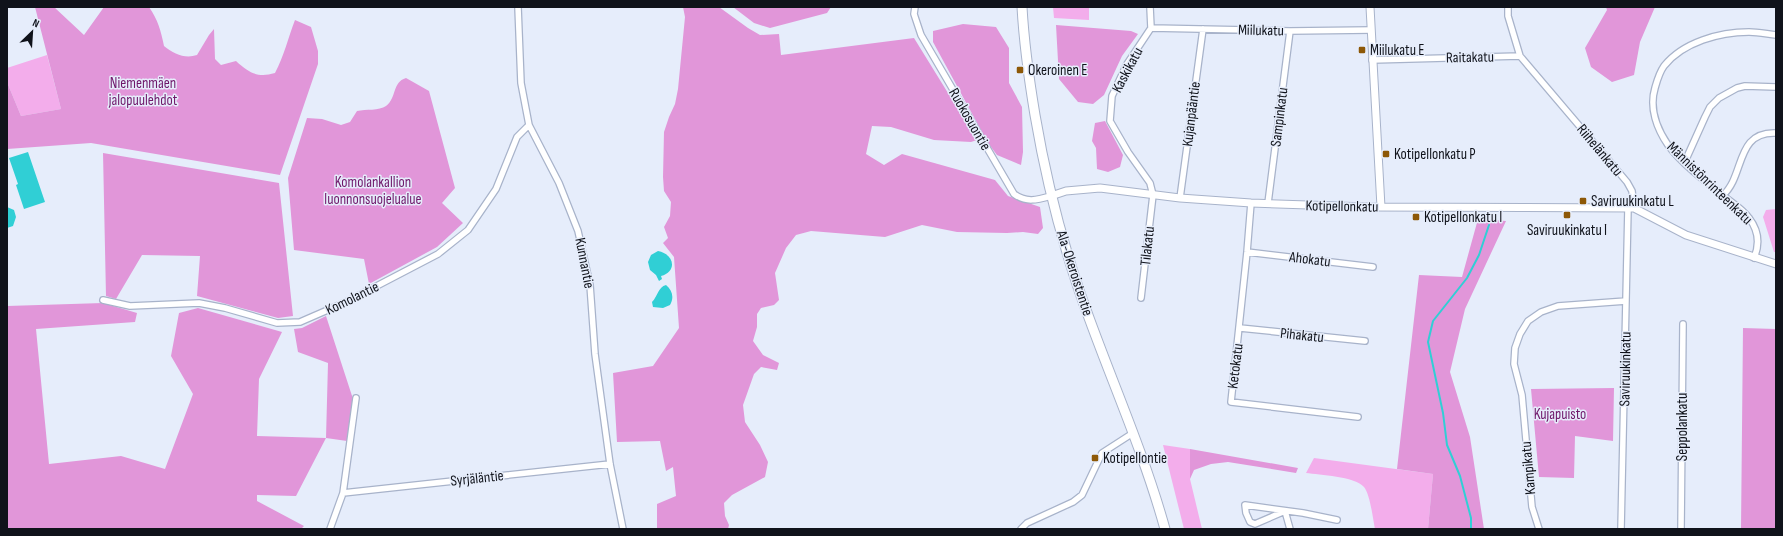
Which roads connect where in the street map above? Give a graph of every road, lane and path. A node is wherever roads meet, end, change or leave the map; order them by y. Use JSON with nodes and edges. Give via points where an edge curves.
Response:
{"nodes":[{"id":1,"x":518,"y":7,"type":"edge"},
{"id":2,"x":915,"y":7,"type":"edge"},
{"id":3,"x":1022,"y":7,"type":"edge"},
{"id":4,"x":1150,"y":7,"type":"edge"},
{"id":5,"x":1370,"y":7,"type":"edge"},
{"id":6,"x":1508,"y":7,"type":"edge"},
{"id":7,"x":1151,"y":28,"type":"junction"},
{"id":8,"x":1202,"y":29,"type":"junction"},
{"id":9,"x":1371,"y":30,"type":"junction"},
{"id":10,"x":1290,"y":31,"type":"junction"},
{"id":11,"x":1776,"y":35,"type":"edge"},
{"id":12,"x":1520,"y":56,"type":"junction"},
{"id":13,"x":1372,"y":60,"type":"junction"},
{"id":14,"x":1776,"y":87,"type":"edge"},
{"id":15,"x":529,"y":125,"type":"junction"},
{"id":16,"x":1776,"y":133,"type":"edge"},
{"id":17,"x":1683,"y":161,"type":"junction"},
{"id":18,"x":1152,"y":195,"type":"junction"},
{"id":19,"x":1723,"y":195,"type":"junction"},
{"id":20,"x":1051,"y":196,"type":"junction"},
{"id":21,"x":1180,"y":198,"type":"junction"},
{"id":22,"x":1251,"y":203,"type":"junction"},
{"id":23,"x":1268,"y":203,"type":"junction"},
{"id":24,"x":1381,"y":207,"type":"junction"},
{"id":25,"x":1631,"y":208,"type":"junction"},
{"id":26,"x":1248,"y":252,"type":"junction"},
{"id":27,"x":1754,"y":258,"type":"junction"},
{"id":28,"x":1776,"y":264,"type":"edge"},
{"id":29,"x":1373,"y":267,"type":"dead end"},
{"id":30,"x":1141,"y":298,"type":"dead end"},
{"id":31,"x":103,"y":300,"type":"dead end"},
{"id":32,"x":1626,"y":301,"type":"junction"},
{"id":33,"x":1683,"y":324,"type":"dead end"},
{"id":34,"x":1240,"y":328,"type":"junction"},
{"id":35,"x":1365,"y":341,"type":"dead end"},
{"id":36,"x":356,"y":398,"type":"dead end"},
{"id":37,"x":1358,"y":417,"type":"dead end"},
{"id":38,"x":1133,"y":434,"type":"junction"},
{"id":39,"x":610,"y":464,"type":"junction"},
{"id":40,"x":343,"y":493,"type":"junction"},
{"id":41,"x":1285,"y":511,"type":"junction"},
{"id":42,"x":1336,"y":520,"type":"dead end"},
{"id":43,"x":330,"y":529,"type":"edge"},
{"id":44,"x":623,"y":529,"type":"edge"},
{"id":45,"x":1021,"y":529,"type":"edge"},
{"id":46,"x":1165,"y":529,"type":"edge"},
{"id":47,"x":1290,"y":529,"type":"edge"},
{"id":48,"x":1538,"y":529,"type":"edge"},
{"id":49,"x":1622,"y":529,"type":"edge"},
{"id":50,"x":1681,"y":529,"type":"edge"}],
"edges":[{"from":1,"to":15,"type":"street","name":"Kunnantie","via":[[521,83]]},
{"from":2,"to":20,"type":"street","name":"Ruokosuontie","via":[[914,14],[921,35],[1014,194],[1029,201]]},
{"from":3,"to":20,"type":"main road","name":"Ala-Okeroistentie","via":[[1028,75]]},
{"from":4,"to":7,"type":"street"},
{"from":5,"to":9,"type":"street"},
{"from":6,"to":12,"type":"street","name":"Riihelänkatu","via":[[1508,16]]},
{"from":7,"to":8,"type":"street","name":"Miilukatu"},
{"from":7,"to":18,"type":"street","name":"Kaskikatu","via":[[1127,64],[1112,96],[1110,122],[1150,183]]},
{"from":8,"to":10,"type":"street","name":"Miilukatu"},
{"from":8,"to":21,"type":"street","name":"Kujanpääntie"},
{"from":9,"to":10,"type":"street","name":"Miilukatu"},
{"from":9,"to":13,"type":"street"},
{"from":10,"to":23,"type":"street","name":"Sampinkatu"},
{"from":11,"to":17,"type":"street","name":"Männistönrinteenkatu","via":[[1748,32],[1710,38],[1692,44],[1664,66],[1653,96],[1654,116],[1666,142]]},
{"from":12,"to":13,"type":"street","name":"Raitakatu"},
{"from":12,"to":25,"type":"street","name":"Riihelänkatu","via":[[1627,182],[1632,191]]},
{"from":13,"to":24,"type":"street"},
{"from":14,"to":17,"type":"street","via":[[1745,86],[1719,98],[1710,107]]},
{"from":15,"to":31,"type":"street","name":"Komolantie","via":[[517,137],[496,189],[468,230],[438,254],[346,302],[300,322],[277,323],[199,303],[130,306]]},
{"from":15,"to":39,"type":"street","name":"Kunnantie","via":[[559,183],[578,231],[590,285],[595,354]]},
{"from":16,"to":19,"type":"street","via":[[1766,132],[1748,145],[1734,181]]},
{"from":17,"to":19,"type":"street","name":"Männistönrinteenkatu"},
{"from":18,"to":20,"type":"street","name":"Kotipellonkatu","via":[[1088,188]]},
{"from":18,"to":21,"type":"street","name":"Kotipellonkatu"},
{"from":18,"to":30,"type":"street","name":"Tilakatu"},
{"from":19,"to":27,"type":"street","name":"Männistönrinteenkatu","via":[[1749,217],[1754,226],[1758,240]]},
{"from":20,"to":38,"type":"main road","name":"Ala-Okeroistentie","via":[[1078,287]]},
{"from":21,"to":22,"type":"street","name":"Kotipellonkatu"},
{"from":22,"to":23,"type":"street","name":"Kotipellonkatu"},
{"from":22,"to":26,"type":"street","name":"Ketokatu"},
{"from":23,"to":24,"type":"street","name":"Kotipellonkatu"},
{"from":24,"to":25,"type":"street","name":"Kotipellonkatu"},
{"from":25,"to":27,"type":"street","via":[[1686,235]]},
{"from":25,"to":32,"type":"street","name":"Saviruukinkatu"},
{"from":26,"to":29,"type":"street","name":"Ahokatu"},
{"from":26,"to":34,"type":"street","name":"Ketokatu"},
{"from":27,"to":28,"type":"street"},
{"from":32,"to":48,"type":"street","name":"Kampikatu","via":[[1558,306],[1540,312],[1528,321],[1520,334],[1515,348],[1514,364],[1522,395],[1532,507]]},
{"from":32,"to":49,"type":"street","name":"Saviruukinkatu"},
{"from":33,"to":50,"type":"street","name":"Seppolankatu"},
{"from":34,"to":35,"type":"street","name":"Pihakatu"},
{"from":34,"to":37,"type":"street","name":"Ketokatu","via":[[1231,402]]},
{"from":36,"to":40,"type":"street"},
{"from":38,"to":45,"type":"street","via":[[1102,454],[1082,495],[1073,502],[1026,523]]},
{"from":38,"to":46,"type":"main road","name":"Ala-Okeroistentie","via":[[1153,487]]},
{"from":39,"to":40,"type":"street","name":"Syrjäläntie"},
{"from":39,"to":44,"type":"street","name":"Kunnantie"},
{"from":40,"to":43,"type":"street"},
{"from":41,"to":41,"type":"street","via":[[1265,508],[1245,505],[1250,522],[1254,524]]},
{"from":41,"to":42,"type":"street"},
{"from":41,"to":47,"type":"street"}]}
